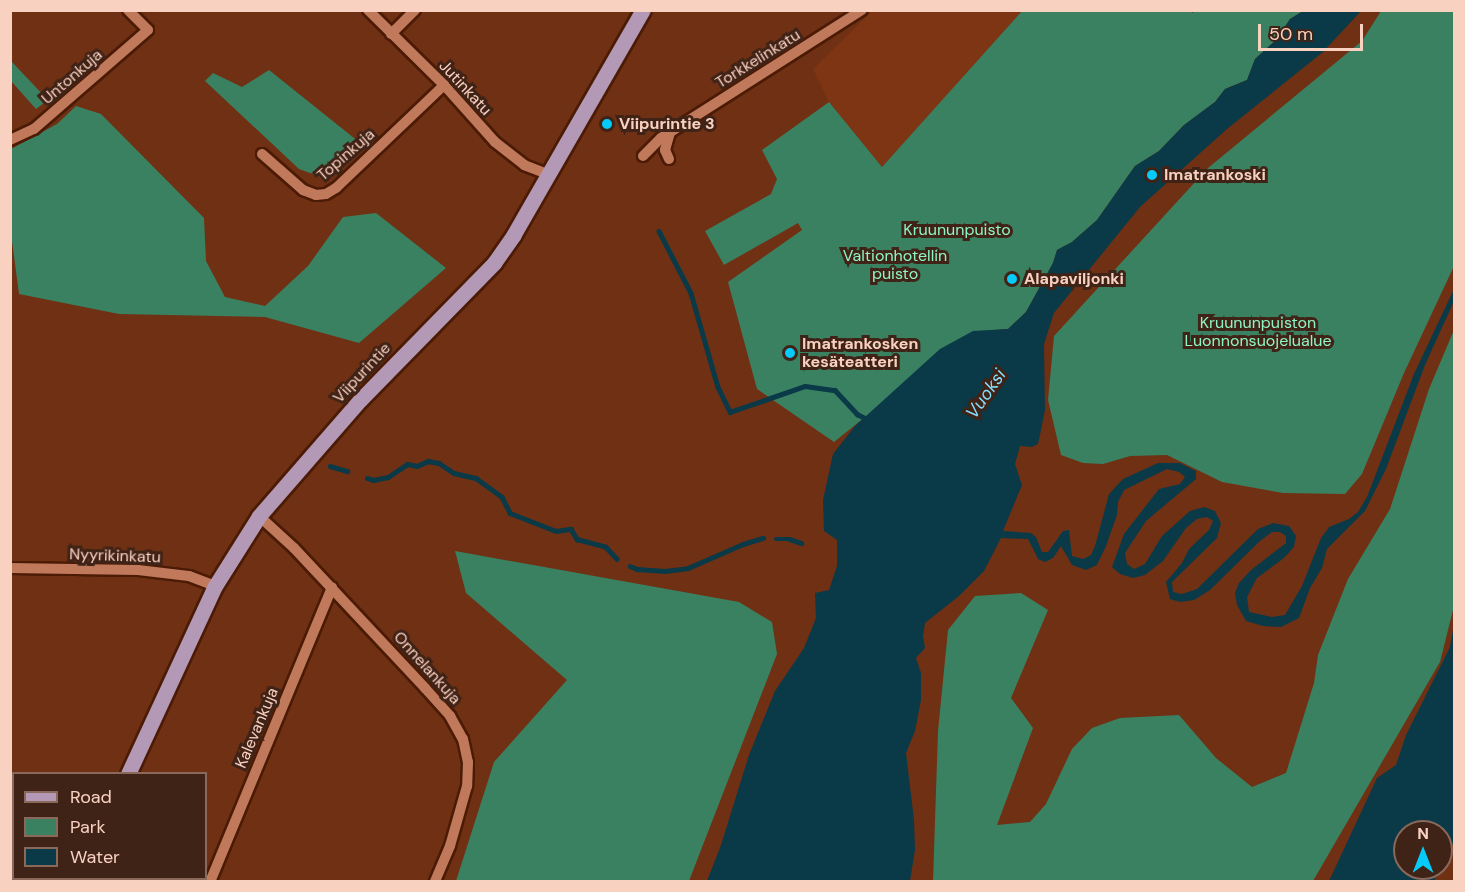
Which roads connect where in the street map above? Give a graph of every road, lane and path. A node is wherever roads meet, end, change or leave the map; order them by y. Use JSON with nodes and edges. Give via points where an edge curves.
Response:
{"nodes":[{"id":1,"x":128,"y":10,"type":"edge"},
{"id":2,"x":368,"y":10,"type":"edge"},
{"id":3,"x":415,"y":10,"type":"edge"},
{"id":4,"x":643,"y":10,"type":"edge"},
{"id":5,"x":862,"y":10,"type":"edge"},
{"id":6,"x":391,"y":34,"type":"junction"},
{"id":7,"x":444,"y":85,"type":"junction"},
{"id":8,"x":670,"y":132,"type":"junction"},
{"id":9,"x":10,"y":140,"type":"edge"},
{"id":10,"x":262,"y":154,"type":"dead end"},
{"id":11,"x":643,"y":156,"type":"dead end"},
{"id":12,"x":669,"y":159,"type":"dead end"},
{"id":13,"x":548,"y":174,"type":"junction"},
{"id":14,"x":259,"y":516,"type":"junction"},
{"id":15,"x":10,"y":568,"type":"edge"},
{"id":16,"x":215,"y":586,"type":"junction"},
{"id":17,"x":332,"y":587,"type":"junction"},
{"id":18,"x":129,"y":772,"type":"edge"},
{"id":19,"x":210,"y":882,"type":"edge"},
{"id":20,"x":435,"y":882,"type":"edge"}],
"edges":[{"from":1,"to":9,"type":"street","name":"Untonkuja","via":[[148,30],[34,129]]},
{"from":2,"to":6,"type":"street","name":"Jutinkatu"},
{"from":3,"to":6,"type":"street"},
{"from":4,"to":13,"type":"main road","name":"Viipurintie"},
{"from":5,"to":8,"type":"street","name":"Torkkelinkatu"},
{"from":6,"to":7,"type":"street","name":"Jutinkatu"},
{"from":7,"to":10,"type":"street","name":"Topinkuja","via":[[326,194],[303,190]]},
{"from":7,"to":13,"type":"street","name":"Jutinkatu","via":[[495,142],[524,165]]},
{"from":8,"to":11,"type":"street","name":"Torkkelinkatu"},
{"from":8,"to":12,"type":"street","via":[[666,150]]},
{"from":13,"to":14,"type":"main road","name":"Viipurintie","via":[[494,263],[360,400]]},
{"from":14,"to":16,"type":"main road","name":"Viipurintie"},
{"from":14,"to":17,"type":"street","name":"Onnelankuja"},
{"from":15,"to":16,"type":"street","name":"Nyyrikinkatu","via":[[138,570],[189,576]]},
{"from":16,"to":18,"type":"main road","name":"Viipurintie"},
{"from":17,"to":19,"type":"street","name":"Kalevankuja"},
{"from":17,"to":20,"type":"street","name":"Onnelankuja","via":[[450,716],[463,738],[467,786]]}]}
